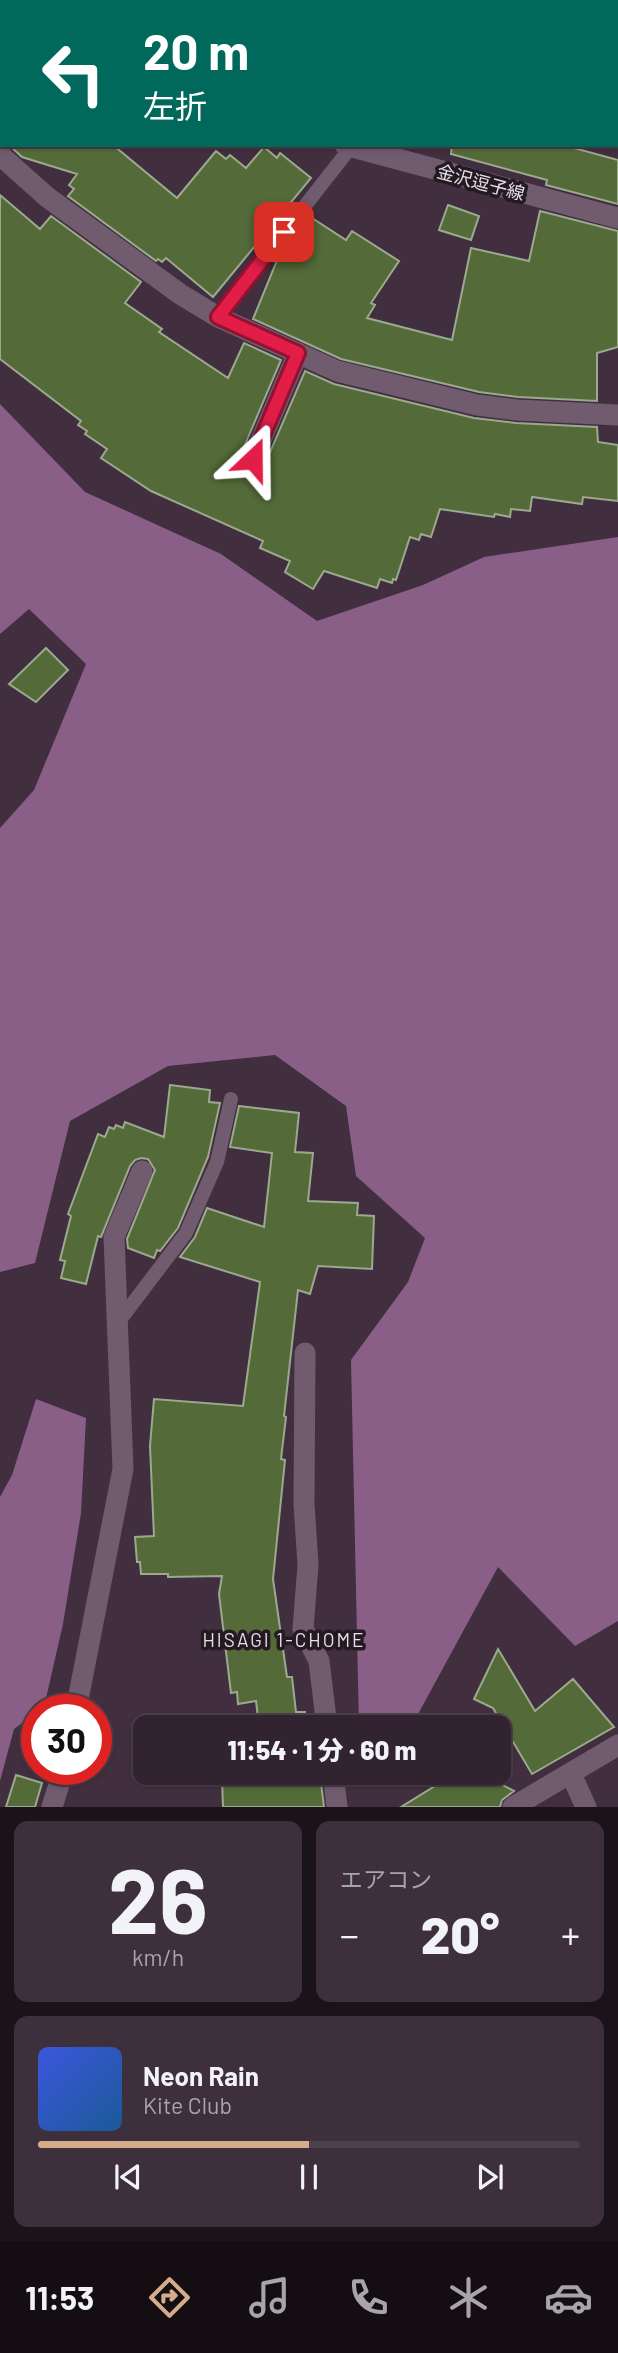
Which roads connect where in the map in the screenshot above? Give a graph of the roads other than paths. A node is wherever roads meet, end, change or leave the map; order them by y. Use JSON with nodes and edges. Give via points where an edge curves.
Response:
{"nodes":[{"id":1,"x":347,"y":147,"type":"edge"},
{"id":2,"x":352,"y":147,"type":"edge"},
{"id":3,"x":0,"y":155,"type":"edge"},
{"id":4,"x":618,"y":218,"type":"edge"},
{"id":5,"x":218,"y":317,"type":"junction"},
{"id":6,"x":298,"y":353,"type":"junction"},
{"id":7,"x":618,"y":415,"type":"edge"},
{"id":8,"x":253,"y":459,"type":"dead end"},
{"id":9,"x":231,"y":1099,"type":"dead end"},
{"id":10,"x":142,"y":1171,"type":"dead end"},
{"id":11,"x":117,"y":1324,"type":"junction"},
{"id":12,"x":305,"y":1353,"type":"dead end"},
{"id":13,"x":79,"y":1694,"type":"edge"},
{"id":14,"x":326,"y":1715,"type":"edge"},
{"id":15,"x":618,"y":1745,"type":"edge"},
{"id":16,"x":571,"y":1774,"type":"junction"},
{"id":17,"x":59,"y":1785,"type":"edge"},
{"id":18,"x":334,"y":1785,"type":"edge"},
{"id":19,"x":52,"y":1807,"type":"edge"},
{"id":20,"x":337,"y":1807,"type":"edge"},
{"id":21,"x":513,"y":1807,"type":"edge"},
{"id":22,"x":586,"y":1807,"type":"edge"}],
"edges":[{"from":1,"to":5,"type":"lane"},
{"from":2,"to":4,"type":"street","name":"金沢逗子線"},
{"from":3,"to":5,"type":"street","via":[[118,250]]},
{"from":5,"to":6,"type":"street"},
{"from":6,"to":7,"type":"street","via":[[337,371],[477,405]]},
{"from":6,"to":8,"type":"street"},
{"from":9,"to":11,"type":"lane","via":[[217,1162],[186,1233]]},
{"from":10,"to":11,"type":"street","via":[[114,1237]]},
{"from":11,"to":13,"type":"street","via":[[123,1469]]},
{"from":12,"to":14,"type":"street","via":[[308,1565],[303,1629],[319,1661]]},
{"from":15,"to":16,"type":"street"},
{"from":16,"to":21,"type":"street"},
{"from":16,"to":22,"type":"street"},
{"from":17,"to":19,"type":"street"},
{"from":18,"to":20,"type":"street"}]}
